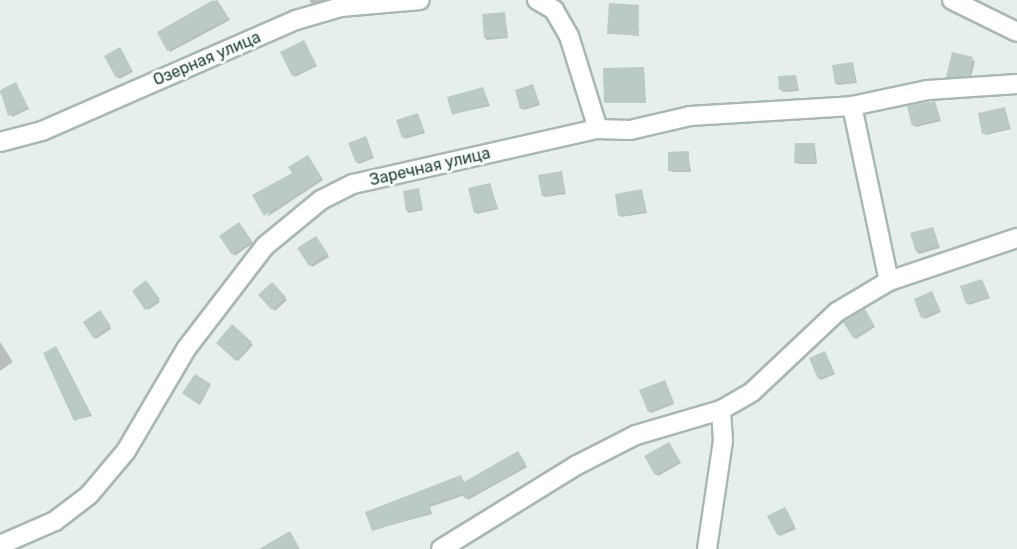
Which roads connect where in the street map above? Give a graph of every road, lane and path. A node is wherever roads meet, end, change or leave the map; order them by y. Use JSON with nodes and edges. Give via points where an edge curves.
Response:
{"nodes":[{"id":1,"x":420,"y":0,"type":"edge"},
{"id":2,"x":537,"y":0,"type":"edge"},
{"id":3,"x":952,"y":0,"type":"edge"},
{"id":4,"x":1017,"y":32,"type":"edge"},
{"id":5,"x":1017,"y":84,"type":"edge"},
{"id":6,"x":852,"y":106,"type":"junction"},
{"id":7,"x":598,"y":129,"type":"junction"},
{"id":8,"x":0,"y":142,"type":"edge"},
{"id":9,"x":1017,"y":238,"type":"edge"},
{"id":10,"x":889,"y":281,"type":"junction"},
{"id":11,"x":721,"y":410,"type":"junction"},
{"id":12,"x":0,"y":544,"type":"edge"},
{"id":13,"x":441,"y":549,"type":"edge"},
{"id":14,"x":707,"y":549,"type":"edge"}],
"edges":[{"from":1,"to":8,"type":"street","name":"Озерная улица","via":[[341,7],[296,20],[42,131]]},
{"from":2,"to":7,"type":"street","via":[[554,10],[569,36]]},
{"from":3,"to":4,"type":"street"},
{"from":5,"to":6,"type":"street","name":"Заречная улица","via":[[928,90]]},
{"from":6,"to":7,"type":"street","name":"Заречная улица","via":[[690,116],[630,130]]},
{"from":6,"to":10,"type":"street"},
{"from":7,"to":12,"type":"street","name":"Заречная улица","via":[[353,184],[321,200],[265,246],[234,283],[186,350],[126,451],[89,495],[55,521]]},
{"from":9,"to":10,"type":"street"},
{"from":10,"to":11,"type":"street","via":[[837,312],[778,371]]},
{"from":11,"to":13,"type":"street","via":[[636,435],[536,488]]},
{"from":11,"to":14,"type":"street","via":[[723,440]]}]}
